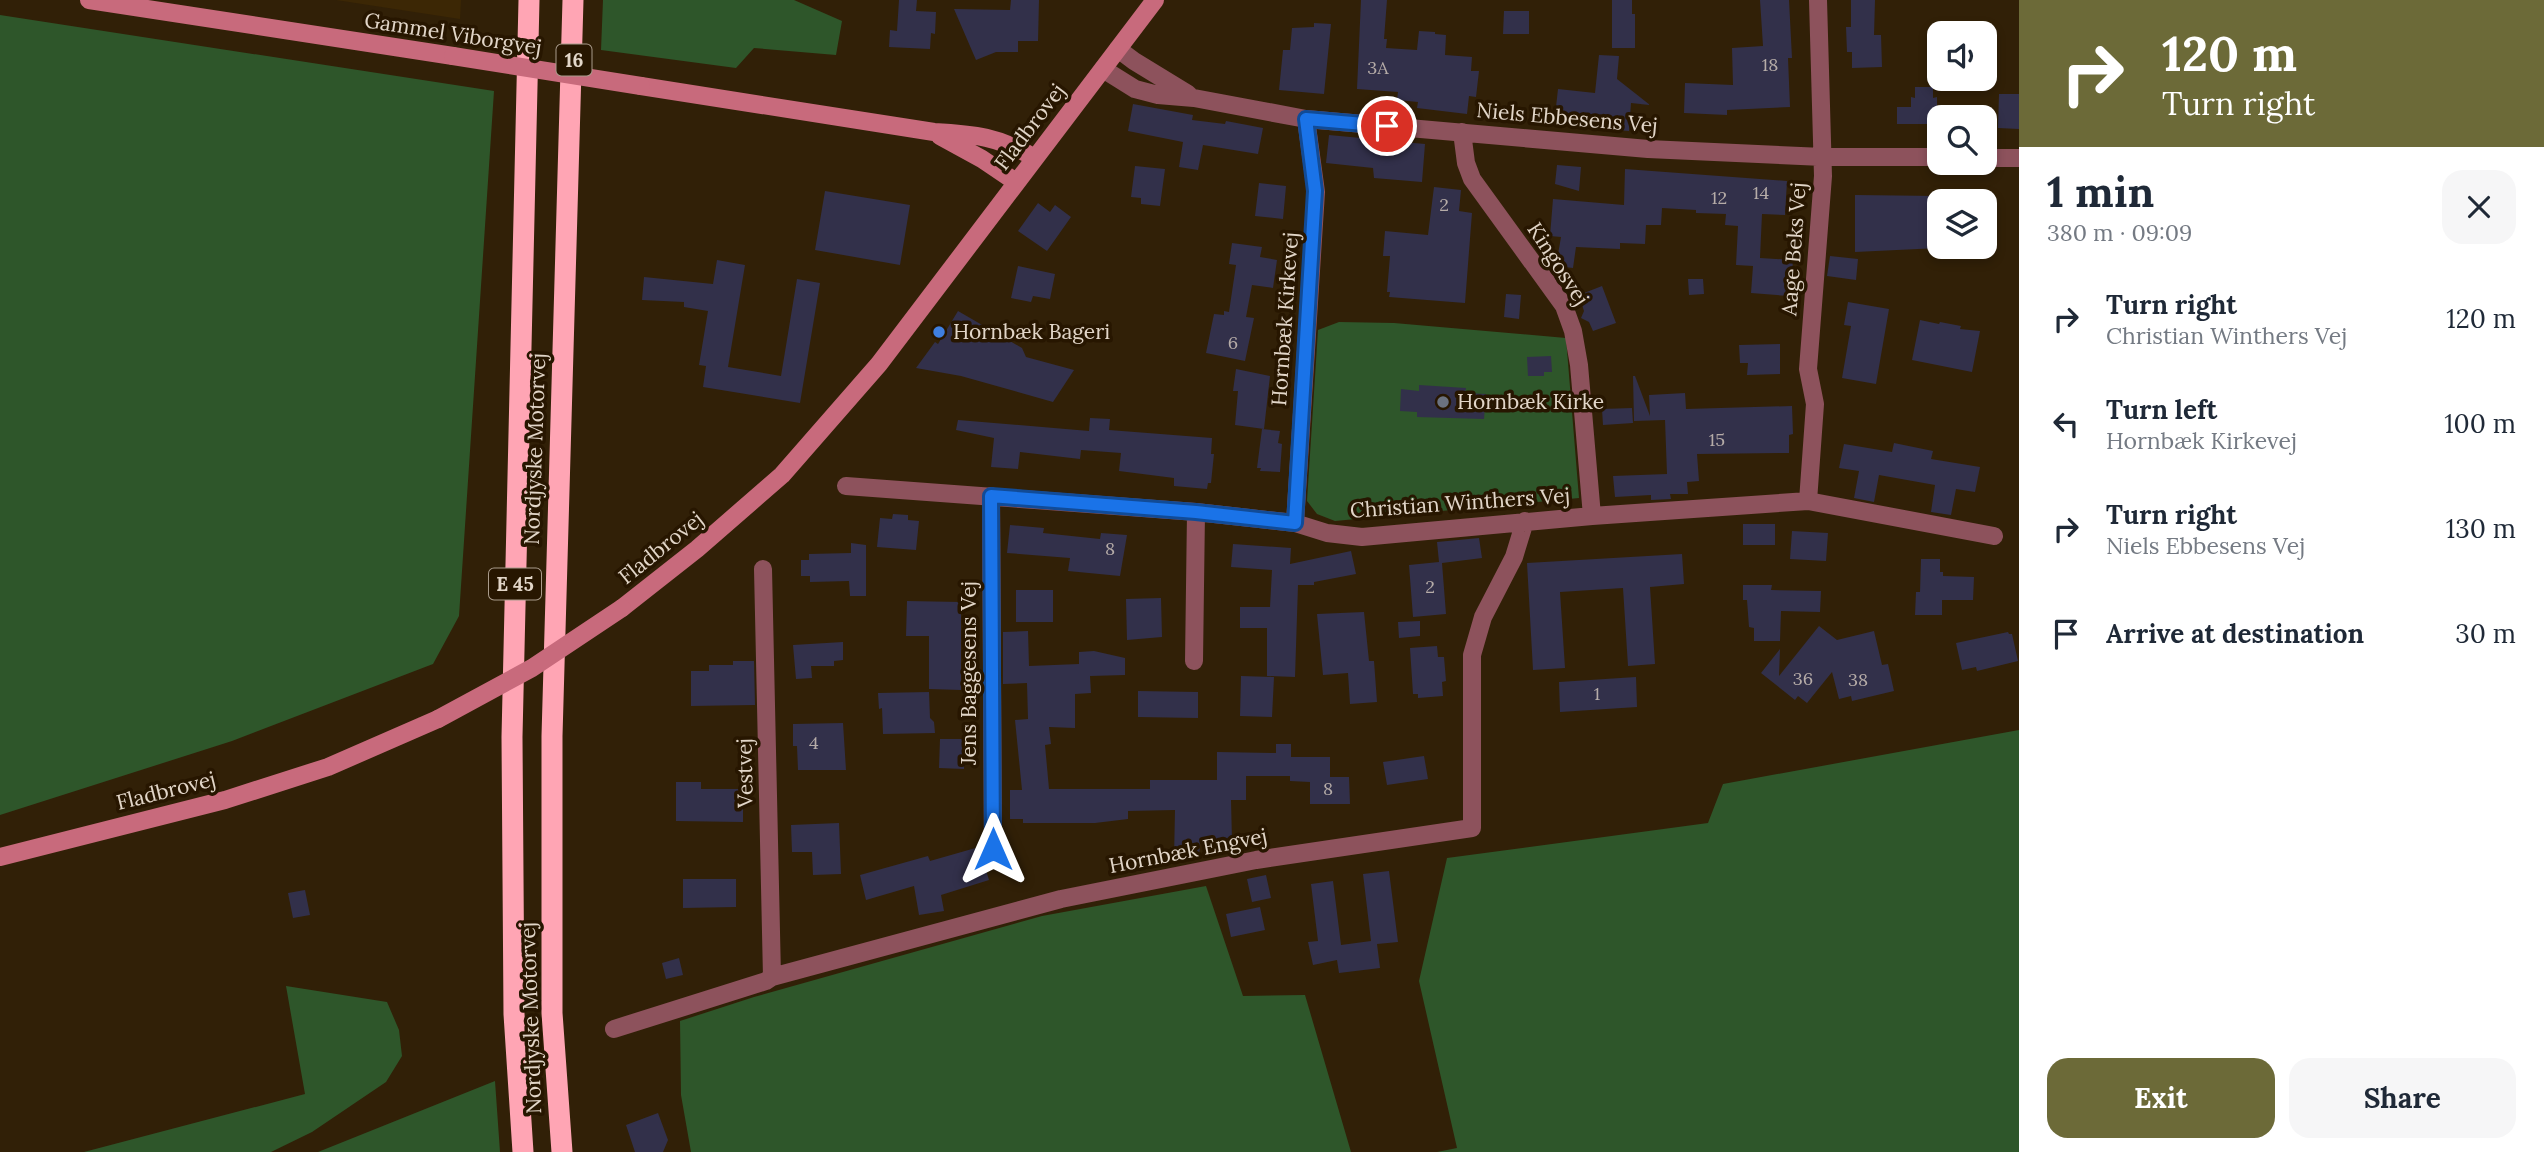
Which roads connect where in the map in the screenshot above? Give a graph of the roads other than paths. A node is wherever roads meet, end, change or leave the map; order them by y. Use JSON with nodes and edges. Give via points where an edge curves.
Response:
{"nodes":[{"id":1,"x":89,"y":0,"type":"edge"},
{"id":2,"x":573,"y":0,"type":"edge"},
{"id":3,"x":579,"y":0,"type":"edge"},
{"id":4,"x":1155,"y":0,"type":"edge"},
{"id":5,"x":1818,"y":0,"type":"edge"},
{"id":6,"x":528,"y":5,"type":"edge"},
{"id":7,"x":1118,"y":49,"type":"junction"},
{"id":8,"x":1103,"y":69,"type":"junction"},
{"id":9,"x":1194,"y":98,"type":"junction"},
{"id":10,"x":1306,"y":119,"type":"junction"},
{"id":11,"x":569,"y":120,"type":"junction"},
{"id":12,"x":934,"y":132,"type":"junction"},
{"id":13,"x":1461,"y":132,"type":"junction"},
{"id":14,"x":1822,"y":157,"type":"junction"},
{"id":15,"x":1035,"y":158,"type":"junction"},
{"id":16,"x":1927,"y":158,"type":"edge"},
{"id":17,"x":1997,"y":158,"type":"edge"},
{"id":18,"x":2019,"y":158,"type":"edge"},
{"id":19,"x":1016,"y":182,"type":"junction"},
{"id":20,"x":846,"y":486,"type":"dead end"},
{"id":21,"x":991,"y":496,"type":"junction"},
{"id":22,"x":1808,"y":501,"type":"junction"},
{"id":23,"x":1196,"y":512,"type":"junction"},
{"id":24,"x":1592,"y":516,"type":"junction"},
{"id":25,"x":1525,"y":522,"type":"junction"},
{"id":26,"x":1295,"y":523,"type":"junction"},
{"id":27,"x":1994,"y":536,"type":"dead end"},
{"id":28,"x":763,"y":569,"type":"dead end"},
{"id":29,"x":1194,"y":661,"type":"dead end"},
{"id":30,"x":993,"y":849,"type":"dead end"},
{"id":31,"x":0,"y":857,"type":"edge"},
{"id":32,"x":772,"y":976,"type":"junction"},
{"id":33,"x":614,"y":1030,"type":"dead end"},
{"id":34,"x":523,"y":1152,"type":"edge"},
{"id":35,"x":562,"y":1152,"type":"edge"}],
"edges":[{"from":1,"to":12,"type":"main road","name":"Gammel Viborgvej","bridge":true},
{"from":2,"to":11,"type":"highway","name":"Nordjyske Motorvej","number":"E 45"},
{"from":3,"to":11,"type":"highway","number":"16"},
{"from":4,"to":7,"type":"main road","name":"Fladbrovej"},
{"from":5,"to":14,"type":"street","name":"Aage Beks Vej"},
{"from":6,"to":34,"type":"highway","name":"Nordjyske Motorvej","number":"E 45","via":[[512,737],[514,1014]]},
{"from":7,"to":8,"type":"main road","name":"Fladbrovej"},
{"from":7,"to":9,"type":"street","name":"Niels Ebbesens Vej"},
{"from":8,"to":9,"type":"street","name":"Niels Ebbesens Vej","via":[[1135,89]]},
{"from":8,"to":15,"type":"main road","name":"Fladbrovej"},
{"from":9,"to":10,"type":"street","name":"Niels Ebbesens Vej"},
{"from":10,"to":13,"type":"street","name":"Niels Ebbesens Vej"},
{"from":10,"to":26,"type":"street","name":"Hornbæk Kirkevej","via":[[1315,191]]},
{"from":11,"to":35,"type":"highway","name":"Nordjyske Motorvej","number":"E 45","via":[[552,736],[552,1013]]},
{"from":12,"to":15,"type":"main road","name":"Gammel Viborgvej","via":[[996,139]]},
{"from":12,"to":19,"type":"main road","name":"Gammel Viborgvej"},
{"from":13,"to":14,"type":"street","name":"Niels Ebbesens Vej","via":[[1648,149]]},
{"from":13,"to":24,"type":"street","name":"Kingosvej","via":[[1472,179],[1546,278],[1569,318],[1579,365]]},
{"from":14,"to":16,"type":"street","name":"Niels Ebbesens Vej"},
{"from":14,"to":22,"type":"street","name":"Aage Beks Vej","via":[[1808,369],[1815,404]]},
{"from":15,"to":19,"type":"main road","name":"Fladbrovej"},
{"from":17,"to":18,"type":"street"},
{"from":19,"to":31,"type":"main road","name":"Fladbrovej","bridge":true,"via":[[879,364],[782,475],[622,608],[532,668],[438,719],[328,767],[225,800]]},
{"from":20,"to":21,"type":"street","name":"Christian Winthers Vej"},
{"from":21,"to":23,"type":"street","name":"Christian Winthers Vej"},
{"from":21,"to":30,"type":"street","name":"Jens Baggesens Vej"},
{"from":22,"to":24,"type":"street","name":"Christian Winthers Vej"},
{"from":22,"to":27,"type":"street","name":"Christian Winthers Vej"},
{"from":23,"to":26,"type":"street","name":"Christian Winthers Vej"},
{"from":23,"to":29,"type":"street"},
{"from":24,"to":25,"type":"street","name":"Christian Winthers Vej"},
{"from":25,"to":26,"type":"street","name":"Christian Winthers Vej","via":[[1362,537]]},
{"from":25,"to":32,"type":"street","name":"Hornbæk Engvej","via":[[1514,557],[1483,617],[1472,655],[1472,828],[1256,860],[1061,899]]},
{"from":28,"to":32,"type":"street","name":"Vestvej"},
{"from":32,"to":33,"type":"street","name":"Hornbæk Engvej"}]}
